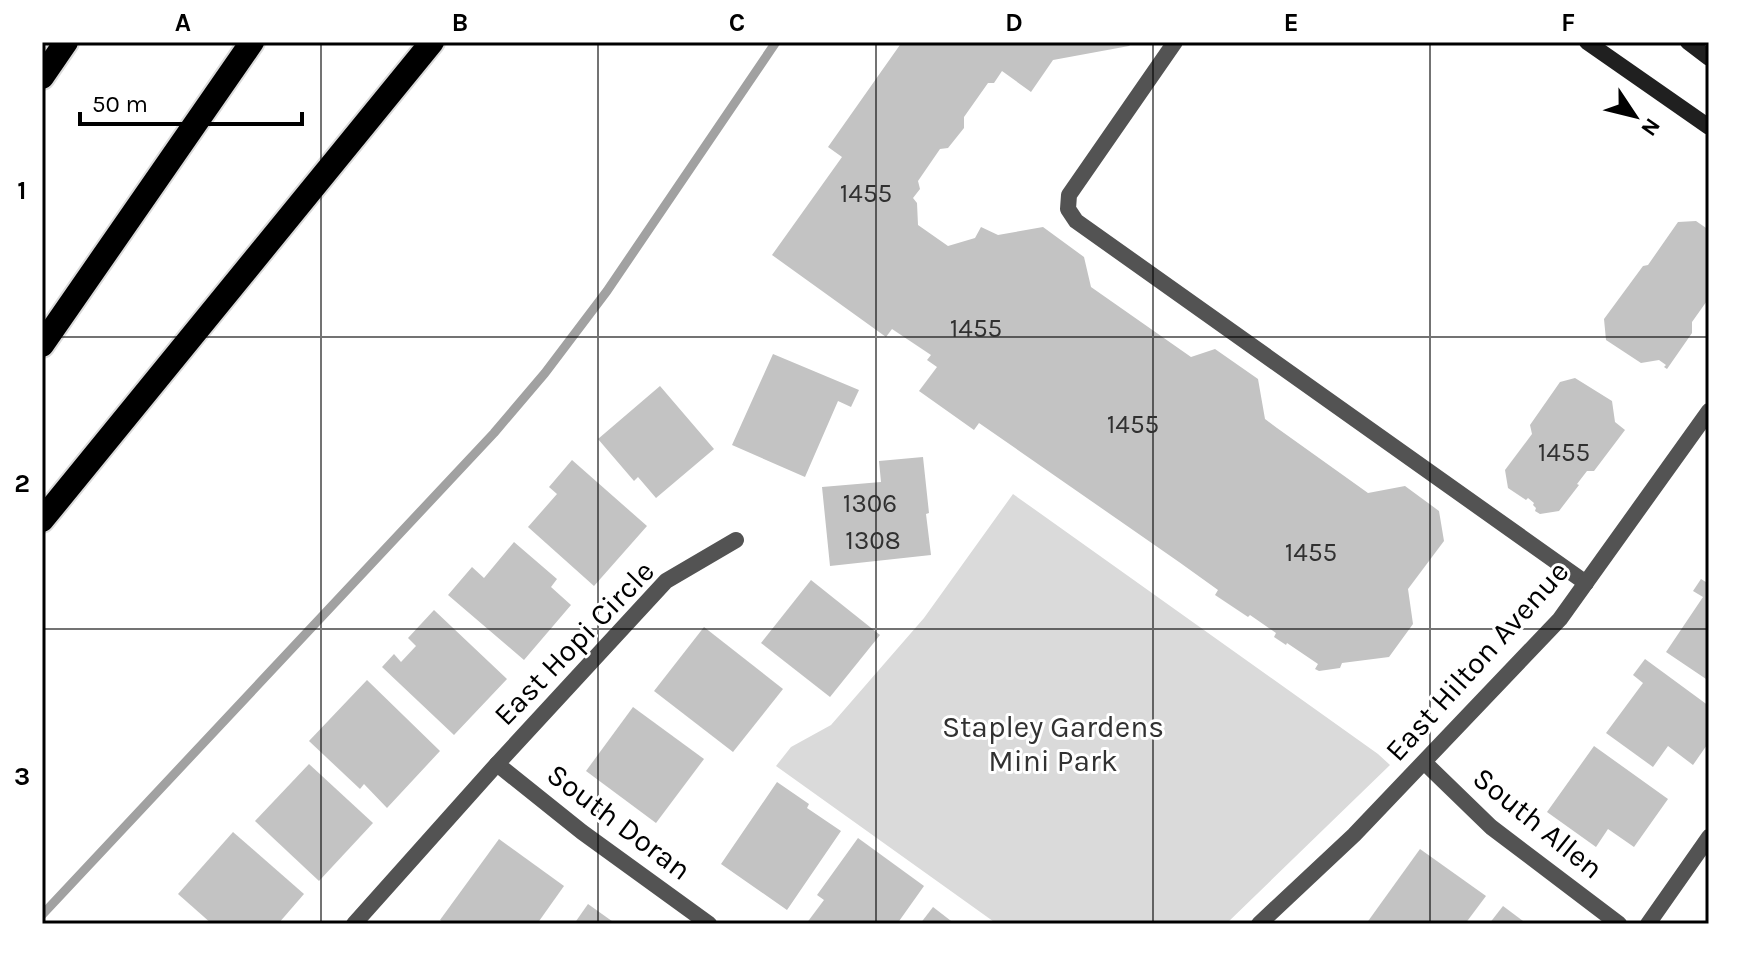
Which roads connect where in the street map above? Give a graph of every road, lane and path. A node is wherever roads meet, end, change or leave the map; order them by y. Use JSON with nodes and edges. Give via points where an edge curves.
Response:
{"nodes":[{"id":1,"x":66,"y":42,"type":"edge"},
{"id":2,"x":252,"y":42,"type":"edge"},
{"id":3,"x":432,"y":42,"type":"edge"},
{"id":4,"x":1175,"y":42,"type":"edge"},
{"id":5,"x":1587,"y":42,"type":"edge"},
{"id":6,"x":1688,"y":42,"type":"edge"},
{"id":7,"x":1709,"y":58,"type":"edge"},
{"id":8,"x":42,"y":77,"type":"edge"},
{"id":9,"x":1709,"y":127,"type":"edge"},
{"id":10,"x":42,"y":345,"type":"edge"},
{"id":11,"x":1709,"y":411,"type":"edge"},
{"id":12,"x":42,"y":520,"type":"edge"},
{"id":13,"x":736,"y":540,"type":"dead end"},
{"id":14,"x":1586,"y":583,"type":"junction"},
{"id":15,"x":1425,"y":763,"type":"junction"},
{"id":16,"x":497,"y":764,"type":"junction"},
{"id":17,"x":1709,"y":837,"type":"edge"},
{"id":18,"x":354,"y":924,"type":"edge"},
{"id":19,"x":709,"y":924,"type":"edge"},
{"id":20,"x":1259,"y":924,"type":"edge"},
{"id":21,"x":1619,"y":924,"type":"edge"},
{"id":22,"x":1648,"y":924,"type":"edge"}],
"edges":[{"from":1,"to":8,"type":"highway"},
{"from":2,"to":10,"type":"highway"},
{"from":3,"to":12,"type":"highway"},
{"from":4,"to":14,"type":"street","via":[[1069,195],[1068,209],[1076,221]]},
{"from":5,"to":9,"type":"main road"},
{"from":6,"to":7,"type":"main road"},
{"from":11,"to":14,"type":"street","name":"East Hilton Avenue"},
{"from":13,"to":16,"type":"street","name":"East Hopi Circle","via":[[666,581]]},
{"from":14,"to":15,"type":"street","name":"East Hilton Avenue","via":[[1560,619]]},
{"from":15,"to":20,"type":"street","name":"East Hilton Avenue"},
{"from":15,"to":21,"type":"street","name":"South Allen","via":[[1491,827]]},
{"from":16,"to":18,"type":"street","name":"East Hopi Circle"},
{"from":16,"to":19,"type":"street","name":"South Doran"},
{"from":17,"to":22,"type":"street"}]}
